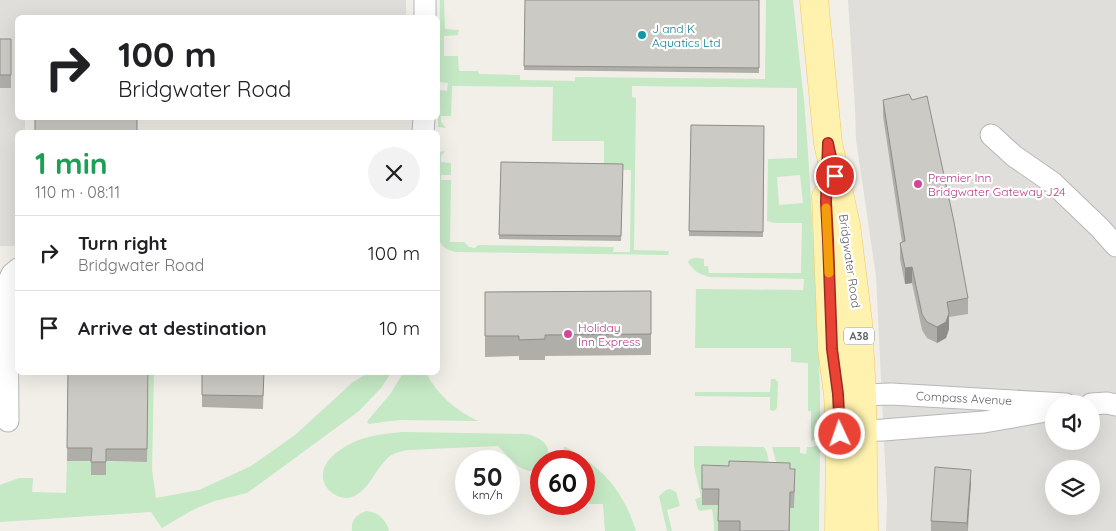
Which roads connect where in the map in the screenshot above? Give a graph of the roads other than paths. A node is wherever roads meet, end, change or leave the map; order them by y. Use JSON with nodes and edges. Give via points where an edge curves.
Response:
{"nodes":[{"id":1,"x":425,"y":0,"type":"edge"},
{"id":2,"x":814,"y":0,"type":"edge"},
{"id":3,"x":425,"y":15,"type":"edge"},
{"id":4,"x":991,"y":135,"type":"dead end"},
{"id":5,"x":1116,"y":246,"type":"edge"},
{"id":6,"x":15,"y":272,"type":"edge"},
{"id":7,"x":850,"y":394,"type":"junction"},
{"id":8,"x":1045,"y":403,"type":"edge"},
{"id":9,"x":1045,"y":412,"type":"edge"},
{"id":10,"x":8,"y":421,"type":"dead end"},
{"id":11,"x":852,"y":431,"type":"junction"},
{"id":12,"x":839,"y":531,"type":"edge"},
{"id":13,"x":864,"y":531,"type":"edge"}],
"edges":[{"from":1,"to":3,"type":"street"},
{"from":2,"to":7,"type":"main road","name":"Bridgwater Road","number":"A38","via":[[828,143],[847,235],[858,322]]},
{"from":4,"to":5,"type":"street","via":[[1014,156],[1053,183]]},
{"from":6,"to":10,"type":"street","via":[[7,285]]},
{"from":7,"to":8,"type":"street","name":"Compass Avenue"},
{"from":7,"to":11,"type":"main road","name":"Bridgwater Road","number":"A38"},
{"from":9,"to":11,"type":"street","name":"Compass Avenue","via":[[984,422]]},
{"from":11,"to":12,"type":"main road","name":"Bridgwater Road","number":"A38"},
{"from":11,"to":13,"type":"main road","name":"Bridgwater Road","number":"A38"}]}
